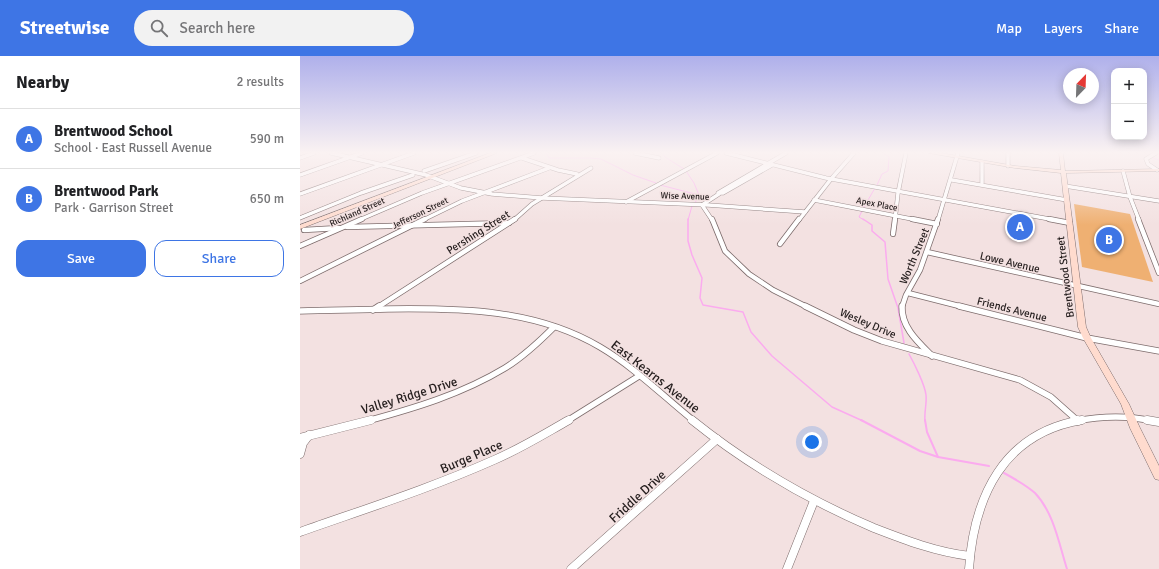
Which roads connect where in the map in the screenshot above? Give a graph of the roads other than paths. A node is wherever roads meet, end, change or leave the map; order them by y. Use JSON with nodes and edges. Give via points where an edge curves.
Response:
{"nodes":[{"id":1,"x":348,"y":177,"type":"edge"},
{"id":2,"x":407,"y":177,"type":"edge"},
{"id":3,"x":415,"y":177,"type":"edge"},
{"id":4,"x":431,"y":177,"type":"joint"},
{"id":5,"x":466,"y":177,"type":"edge"},
{"id":6,"x":526,"y":177,"type":"edge"},
{"id":7,"x":576,"y":177,"type":"edge"},
{"id":8,"x":672,"y":177,"type":"edge"},
{"id":9,"x":744,"y":177,"type":"edge"},
{"id":10,"x":751,"y":177,"type":"edge"},
{"id":11,"x":821,"y":177,"type":"edge"},
{"id":12,"x":902,"y":177,"type":"edge"},
{"id":13,"x":953,"y":177,"type":"edge"},
{"id":14,"x":982,"y":177,"type":"edge"},
{"id":15,"x":1064,"y":177,"type":"edge"},
{"id":16,"x":1125,"y":177,"type":"edge"},
{"id":17,"x":830,"y":179,"type":"junction"},
{"id":18,"x":952,"y":180,"type":"junction"},
{"id":19,"x":448,"y":183,"type":"junction"},
{"id":20,"x":982,"y":183,"type":"dead end"},
{"id":21,"x":1065,"y":186,"type":"junction"},
{"id":22,"x":899,"y":191,"type":"junction"},
{"id":23,"x":484,"y":193,"type":"junction"},
{"id":24,"x":300,"y":194,"type":"edge"},
{"id":25,"x":718,"y":194,"type":"junction"},
{"id":26,"x":1130,"y":197,"type":"junction"},
{"id":27,"x":542,"y":198,"type":"junction"},
{"id":28,"x":945,"y":199,"type":"junction"},
{"id":29,"x":814,"y":200,"type":"junction"},
{"id":30,"x":1067,"y":200,"type":"junction"},
{"id":31,"x":1159,"y":201,"type":"edge"},
{"id":32,"x":626,"y":202,"type":"junction"},
{"id":33,"x":702,"y":205,"type":"junction"},
{"id":34,"x":805,"y":212,"type":"junction"},
{"id":35,"x":895,"y":215,"type":"junction"},
{"id":36,"x":300,"y":218,"type":"edge"},
{"id":37,"x":300,"y":222,"type":"edge"},
{"id":38,"x":509,"y":223,"type":"junction"},
{"id":39,"x":1070,"y":223,"type":"junction"},
{"id":40,"x":938,"y":224,"type":"junction"},
{"id":41,"x":414,"y":225,"type":"junction"},
{"id":42,"x":302,"y":228,"type":"edge"},
{"id":43,"x":342,"y":228,"type":"junction"},
{"id":44,"x":893,"y":234,"type":"dead end"},
{"id":45,"x":780,"y":244,"type":"dead end"},
{"id":46,"x":300,"y":246,"type":"edge"},
{"id":47,"x":927,"y":252,"type":"junction"},
{"id":48,"x":1159,"y":273,"type":"edge"},
{"id":49,"x":300,"y":281,"type":"edge"},
{"id":50,"x":1077,"y":286,"type":"junction"},
{"id":51,"x":908,"y":292,"type":"junction"},
{"id":52,"x":1159,"y":304,"type":"edge"},
{"id":53,"x":373,"y":310,"type":"junction"},
{"id":54,"x":300,"y":311,"type":"edge"},
{"id":55,"x":554,"y":327,"type":"junction"},
{"id":56,"x":1087,"y":338,"type":"junction"},
{"id":57,"x":1159,"y":351,"type":"edge"},
{"id":58,"x":932,"y":356,"type":"junction"},
{"id":59,"x":639,"y":376,"type":"junction"},
{"id":60,"x":1130,"y":417,"type":"junction"},
{"id":61,"x":1078,"y":421,"type":"junction"},
{"id":62,"x":1159,"y":422,"type":"edge"},
{"id":63,"x":309,"y":435,"type":"junction"},
{"id":64,"x":300,"y":438,"type":"edge"},
{"id":65,"x":717,"y":439,"type":"junction"},
{"id":66,"x":300,"y":454,"type":"edge"},
{"id":67,"x":1159,"y":476,"type":"edge"},
{"id":68,"x":814,"y":501,"type":"junction"},
{"id":69,"x":300,"y":532,"type":"edge"},
{"id":70,"x":970,"y":556,"type":"junction"},
{"id":71,"x":571,"y":569,"type":"edge"},
{"id":72,"x":787,"y":569,"type":"edge"},
{"id":73,"x":970,"y":569,"type":"edge"}],
"edges":[{"from":1,"to":24,"type":"street"},
{"from":2,"to":36,"type":"street"},
{"from":3,"to":37,"type":"main road"},
{"from":4,"to":19,"type":"street","name":"Wise Avenue"},
{"from":4,"to":42,"type":"main road"},
{"from":5,"to":19,"type":"street","name":"Richland Street"},
{"from":6,"to":23,"type":"street","name":"Jefferson Street"},
{"from":7,"to":27,"type":"street","name":"Pershing Street"},
{"from":8,"to":32,"type":"street"},
{"from":9,"to":25,"type":"street"},
{"from":10,"to":25,"type":"street"},
{"from":11,"to":17,"type":"street"},
{"from":12,"to":22,"type":"street"},
{"from":13,"to":18,"type":"street","name":"Worth Street"},
{"from":14,"to":20,"type":"street"},
{"from":15,"to":21,"type":"main road","name":"Brentwood Street"},
{"from":16,"to":26,"type":"street"},
{"from":17,"to":22,"type":"street"},
{"from":17,"to":29,"type":"street"},
{"from":18,"to":28,"type":"street","name":"Worth Street"},
{"from":18,"to":30,"type":"street"},
{"from":19,"to":23,"type":"street","name":"Wise Avenue"},
{"from":19,"to":43,"type":"street","name":"Richland Street"},
{"from":21,"to":26,"type":"street"},
{"from":21,"to":30,"type":"main road","name":"Brentwood Street"},
{"from":22,"to":28,"type":"street"},
{"from":22,"to":35,"type":"street"},
{"from":23,"to":27,"type":"street","name":"Wise Avenue"},
{"from":23,"to":41,"type":"street","name":"Jefferson Street"},
{"from":25,"to":33,"type":"street"},
{"from":26,"to":31,"type":"street"},
{"from":26,"to":48,"type":"street"},
{"from":27,"to":32,"type":"street","name":"Wise Avenue"},
{"from":27,"to":38,"type":"street","name":"Pershing Street"},
{"from":28,"to":39,"type":"street"},
{"from":28,"to":40,"type":"street","name":"Worth Street"},
{"from":29,"to":34,"type":"street"},
{"from":29,"to":35,"type":"street","name":"Apex Place"},
{"from":30,"to":39,"type":"main road","name":"Brentwood Street"},
{"from":32,"to":33,"type":"street","name":"Wise Avenue"},
{"from":33,"to":34,"type":"street","name":"Wise Avenue"},
{"from":33,"to":58,"type":"street","name":"Wesley Drive","via":[[712,219],[720,243],[726,251],[761,282],[868,336]]},
{"from":34,"to":45,"type":"street"},
{"from":35,"to":40,"type":"street","name":"Apex Place"},
{"from":35,"to":44,"type":"street"},
{"from":38,"to":41,"type":"street"},
{"from":38,"to":53,"type":"street","name":"Pershing Street"},
{"from":39,"to":50,"type":"main road","name":"Brentwood Street"},
{"from":40,"to":47,"type":"street","name":"Worth Street"},
{"from":41,"to":43,"type":"street"},
{"from":41,"to":49,"type":"street","name":"Jefferson Street"},
{"from":42,"to":43,"type":"street"},
{"from":43,"to":46,"type":"street","name":"Richland Street"},
{"from":47,"to":50,"type":"street","name":"Lowe Avenue"},
{"from":47,"to":51,"type":"street","name":"Worth Street","via":[[918,276]]},
{"from":50,"to":52,"type":"street","name":"Lowe Avenue"},
{"from":50,"to":56,"type":"main road","name":"Brentwood Street","via":[[1080,320]]},
{"from":51,"to":56,"type":"street","name":"Friends Avenue"},
{"from":51,"to":58,"type":"street","name":"Worth Street","via":[[902,306],[904,319],[914,338]]},
{"from":53,"to":54,"type":"street","name":"East Kearns Avenue"},
{"from":53,"to":55,"type":"street","name":"East Kearns Avenue","via":[[482,310],[518,316]]},
{"from":55,"to":59,"type":"street","name":"East Kearns Avenue","via":[[604,349]]},
{"from":55,"to":63,"type":"street","name":"Valley Ridge Drive","via":[[518,359],[460,391],[412,408]]},
{"from":56,"to":57,"type":"street","name":"Friends Avenue"},
{"from":56,"to":60,"type":"main road","name":"Brentwood Street"},
{"from":58,"to":61,"type":"street","name":"Wesley Drive","via":[[1033,385],[1056,400]]},
{"from":59,"to":65,"type":"street","name":"East Kearns Avenue"},
{"from":59,"to":69,"type":"street","name":"Burge Place","via":[[582,412],[494,460]]},
{"from":60,"to":61,"type":"street","via":[[1097,416]]},
{"from":60,"to":62,"type":"street"},
{"from":60,"to":67,"type":"main road","name":"Brentwood Street"},
{"from":61,"to":70,"type":"street","via":[[1063,424],[1034,437],[1003,463],[994,475],[980,507]]},
{"from":63,"to":64,"type":"street","name":"Valley Ridge Drive"},
{"from":63,"to":66,"type":"street"},
{"from":65,"to":68,"type":"street","name":"East Kearns Avenue","via":[[754,466]]},
{"from":65,"to":71,"type":"street","name":"Friddle Drive"},
{"from":68,"to":70,"type":"street","name":"East Kearns Avenue","via":[[846,517],[905,540]]},
{"from":68,"to":72,"type":"street"},
{"from":70,"to":73,"type":"street"}]}
